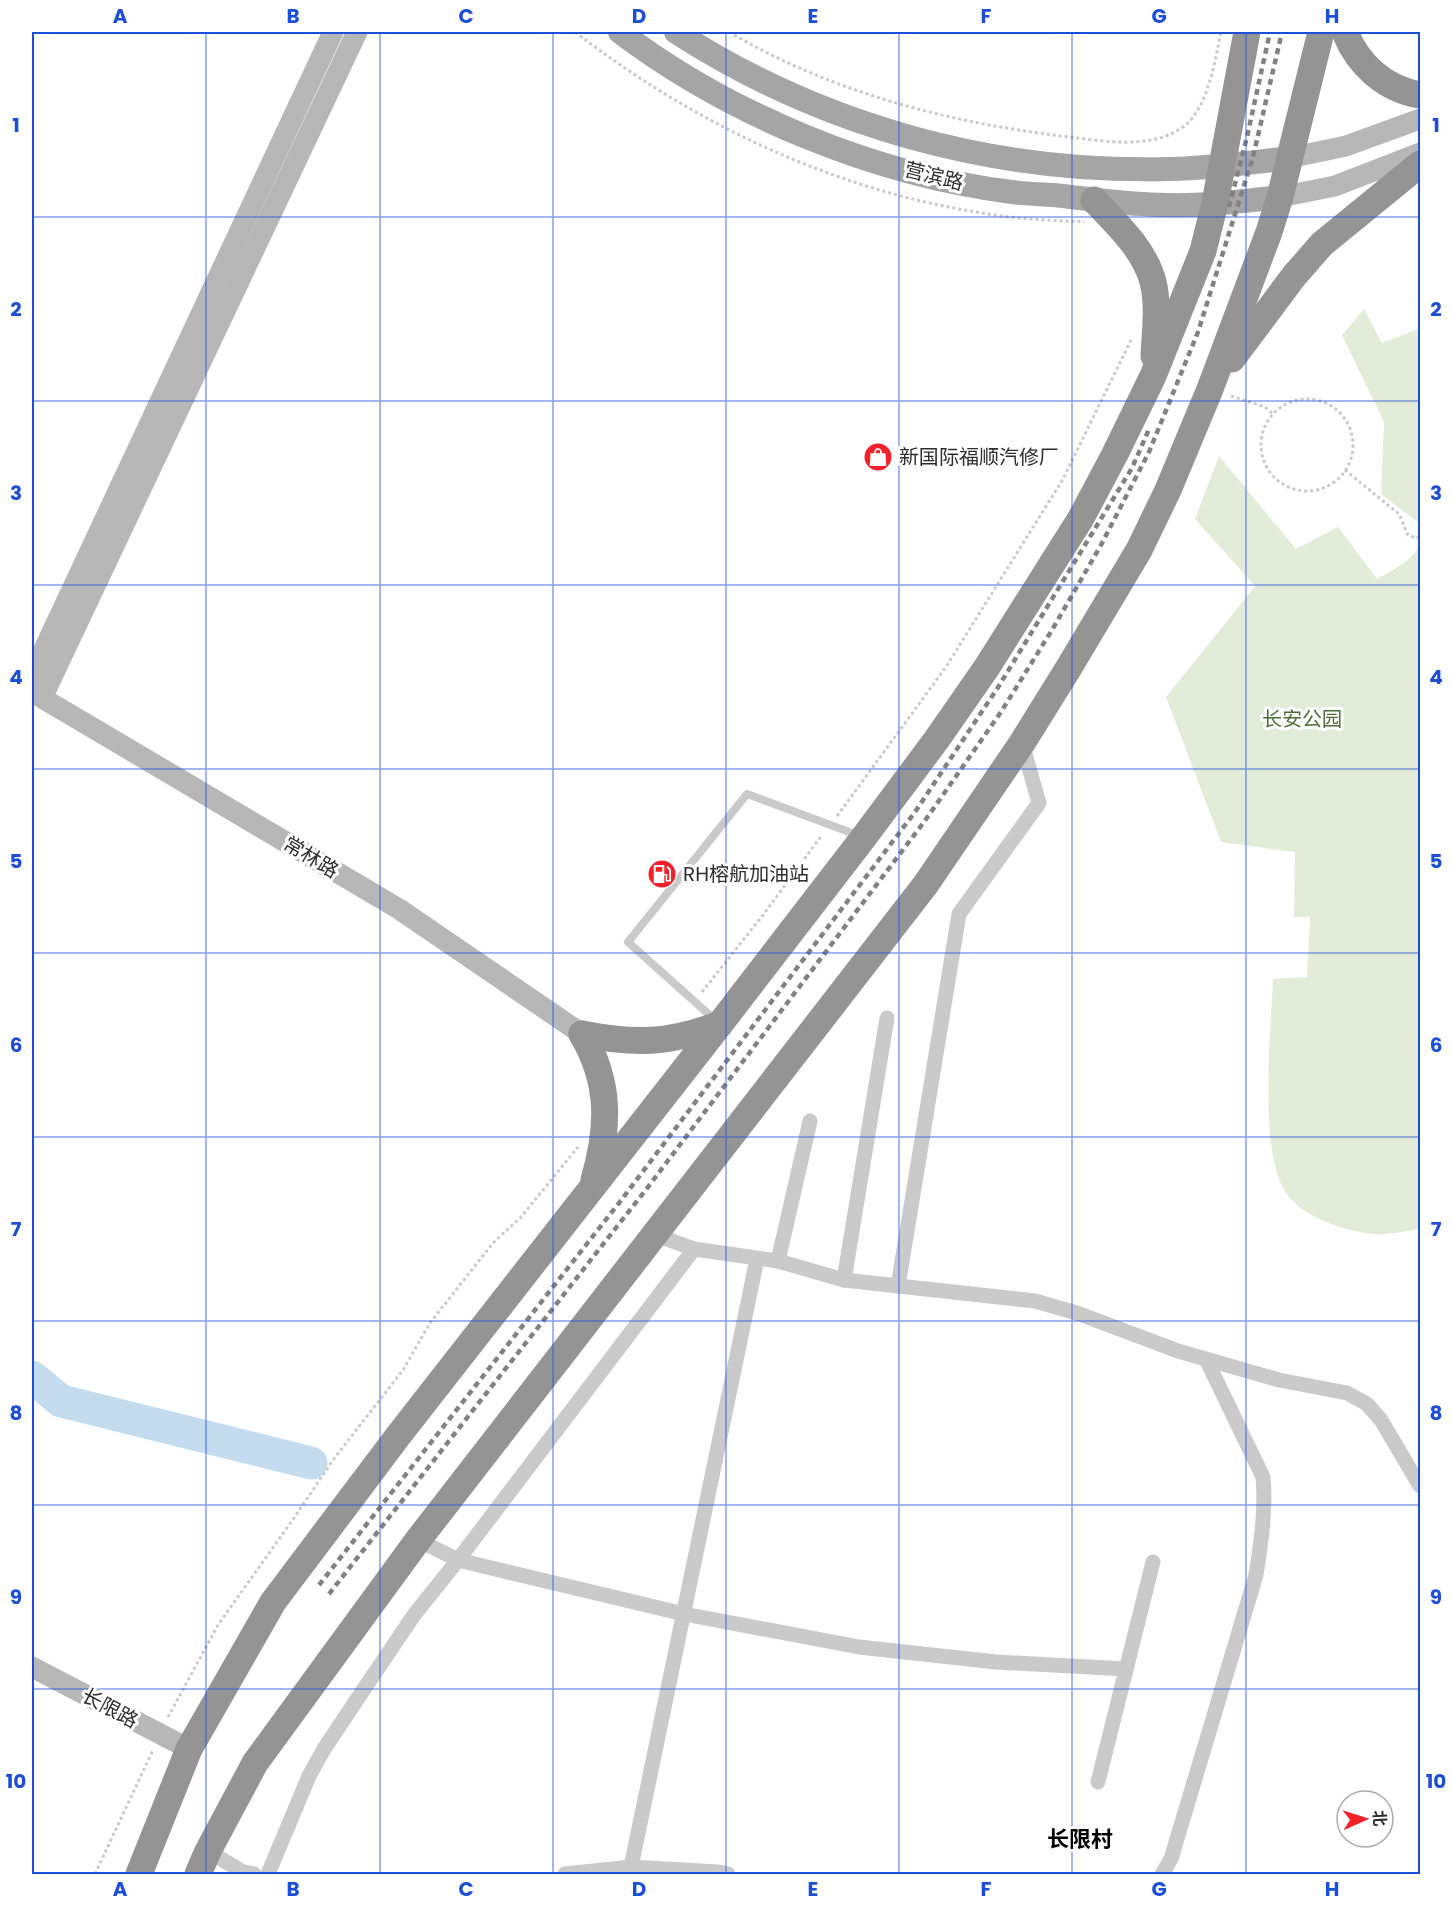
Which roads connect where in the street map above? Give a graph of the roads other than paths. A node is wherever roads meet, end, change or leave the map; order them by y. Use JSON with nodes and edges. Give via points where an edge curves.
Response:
{"nodes":[{"id":1,"x":333,"y":32,"type":"edge"},
{"id":2,"x":357,"y":32,"type":"edge"},
{"id":3,"x":620,"y":32,"type":"edge"},
{"id":4,"x":676,"y":32,"type":"edge"},
{"id":5,"x":1247,"y":32,"type":"edge"},
{"id":6,"x":1321,"y":32,"type":"edge"},
{"id":7,"x":1345,"y":32,"type":"edge"},
{"id":8,"x":1420,"y":95,"type":"edge"},
{"id":9,"x":1420,"y":119,"type":"edge"},
{"id":10,"x":1420,"y":153,"type":"edge"},
{"id":11,"x":1289,"y":158,"type":"junction"},
{"id":12,"x":1420,"y":164,"type":"edge"},
{"id":13,"x":1222,"y":166,"type":"junction"},
{"id":14,"x":1280,"y":197,"type":"junction"},
{"id":15,"x":1215,"y":204,"type":"junction"},
{"id":16,"x":1090,"y":212,"type":"junction"},
{"id":17,"x":1153,"y":376,"type":"junction"},
{"id":18,"x":1210,"y":389,"type":"junction"},
{"id":19,"x":32,"y":675,"type":"edge"},
{"id":20,"x":37,"y":695,"type":"edge"},
{"id":21,"x":1022,"y":743,"type":"junction"},
{"id":22,"x":864,"y":837,"type":"junction"},
{"id":23,"x":887,"y":1018,"type":"dead end"},
{"id":24,"x":720,"y":1024,"type":"junction"},
{"id":25,"x":582,"y":1034,"type":"junction"},
{"id":26,"x":810,"y":1121,"type":"dead end"},
{"id":27,"x":591,"y":1190,"type":"junction"},
{"id":28,"x":656,"y":1235,"type":"junction"},
{"id":29,"x":694,"y":1250,"type":"junction"},
{"id":30,"x":757,"y":1259,"type":"junction"},
{"id":31,"x":778,"y":1261,"type":"junction"},
{"id":32,"x":844,"y":1280,"type":"junction"},
{"id":33,"x":898,"y":1286,"type":"junction"},
{"id":34,"x":1206,"y":1359,"type":"junction"},
{"id":35,"x":1420,"y":1486,"type":"edge"},
{"id":36,"x":418,"y":1540,"type":"junction"},
{"id":37,"x":458,"y":1560,"type":"junction"},
{"id":38,"x":1152,"y":1562,"type":"dead end"},
{"id":39,"x":684,"y":1614,"type":"junction"},
{"id":40,"x":32,"y":1667,"type":"edge"},
{"id":41,"x":1126,"y":1669,"type":"junction"},
{"id":42,"x":189,"y":1749,"type":"junction"},
{"id":43,"x":1098,"y":1782,"type":"dead end"},
{"id":44,"x":203,"y":1863,"type":"edge"},
{"id":45,"x":631,"y":1868,"type":"junction"},
{"id":46,"x":139,"y":1875,"type":"edge"},
{"id":47,"x":254,"y":1875,"type":"edge"},
{"id":48,"x":268,"y":1875,"type":"edge"},
{"id":49,"x":565,"y":1875,"type":"edge"},
{"id":50,"x":728,"y":1875,"type":"edge"},
{"id":51,"x":1162,"y":1875,"type":"edge"}],
"edges":[{"from":1,"to":19,"type":"street"},
{"from":2,"to":20,"type":"street"},
{"from":3,"to":16,"type":"main road","name":"营滨路","via":[[712,92],[773,123],[862,157]]},
{"from":4,"to":13,"type":"main road","name":"营滨路","via":[[789,94],[871,127],[911,138],[976,153],[1053,164],[1170,169]]},
{"from":5,"to":13,"type":"highway"},
{"from":6,"to":11,"type":"highway"},
{"from":7,"to":8,"type":"highway","via":[[1359,59],[1372,73],[1393,88]]},
{"from":9,"to":11,"type":"street","via":[[1346,146]]},
{"from":10,"to":14,"type":"street","via":[[1335,186]]},
{"from":11,"to":13,"type":"main road","name":"营滨路"},
{"from":11,"to":14,"type":"highway"},
{"from":12,"to":18,"type":"highway","via":[[1322,244]]},
{"from":13,"to":15,"type":"highway"},
{"from":14,"to":15,"type":"main road","name":"营滨路"},
{"from":14,"to":18,"type":"highway"},
{"from":15,"to":16,"type":"main road","name":"营滨路"},
{"from":15,"to":17,"type":"highway","via":[[1203,251]]},
{"from":16,"to":17,"type":"highway","via":[[1113,220],[1143,259],[1153,282]]},
{"from":17,"to":22,"type":"highway","via":[[1081,518],[987,667]]},
{"from":18,"to":21,"type":"highway","via":[[1139,549]]},
{"from":20,"to":25,"type":"street","name":"常林路","via":[[399,909]]},
{"from":21,"to":28,"type":"highway","via":[[926,884]]},
{"from":21,"to":33,"type":"street","via":[[1039,803],[959,914]]},
{"from":22,"to":24,"type":"highway"},
{"from":22,"to":24,"type":"lane","via":[[747,794],[628,942]]},
{"from":23,"to":32,"type":"street"},
{"from":24,"to":25,"type":"highway","via":[[694,1035],[645,1042]]},
{"from":24,"to":27,"type":"highway"},
{"from":25,"to":27,"type":"highway","via":[[595,1060],[605,1105],[605,1130]]},
{"from":26,"to":31,"type":"street"},
{"from":27,"to":42,"type":"highway","via":[[273,1602]]},
{"from":28,"to":29,"type":"street"},
{"from":28,"to":36,"type":"highway"},
{"from":29,"to":30,"type":"street"},
{"from":29,"to":37,"type":"street"},
{"from":30,"to":31,"type":"street"},
{"from":30,"to":39,"type":"street"},
{"from":31,"to":32,"type":"street"},
{"from":32,"to":33,"type":"street"},
{"from":33,"to":34,"type":"street","via":[[1035,1301]]},
{"from":34,"to":35,"type":"street","via":[[1279,1380],[1347,1393],[1366,1404],[1381,1420]]},
{"from":34,"to":51,"type":"street","via":[[1263,1477],[1261,1544],[1171,1859]]},
{"from":36,"to":37,"type":"street"},
{"from":36,"to":44,"type":"highway","via":[[255,1763]]},
{"from":37,"to":39,"type":"street"},
{"from":37,"to":48,"type":"street","via":[[414,1615],[324,1749],[296,1804]]},
{"from":38,"to":41,"type":"street"},
{"from":39,"to":41,"type":"street","via":[[859,1647],[996,1662]]},
{"from":39,"to":45,"type":"street"},
{"from":40,"to":42,"type":"street","name":"长限路"},
{"from":41,"to":43,"type":"street"},
{"from":42,"to":46,"type":"highway"},
{"from":44,"to":47,"type":"street"},
{"from":45,"to":49,"type":"street"},
{"from":45,"to":50,"type":"street"}]}
